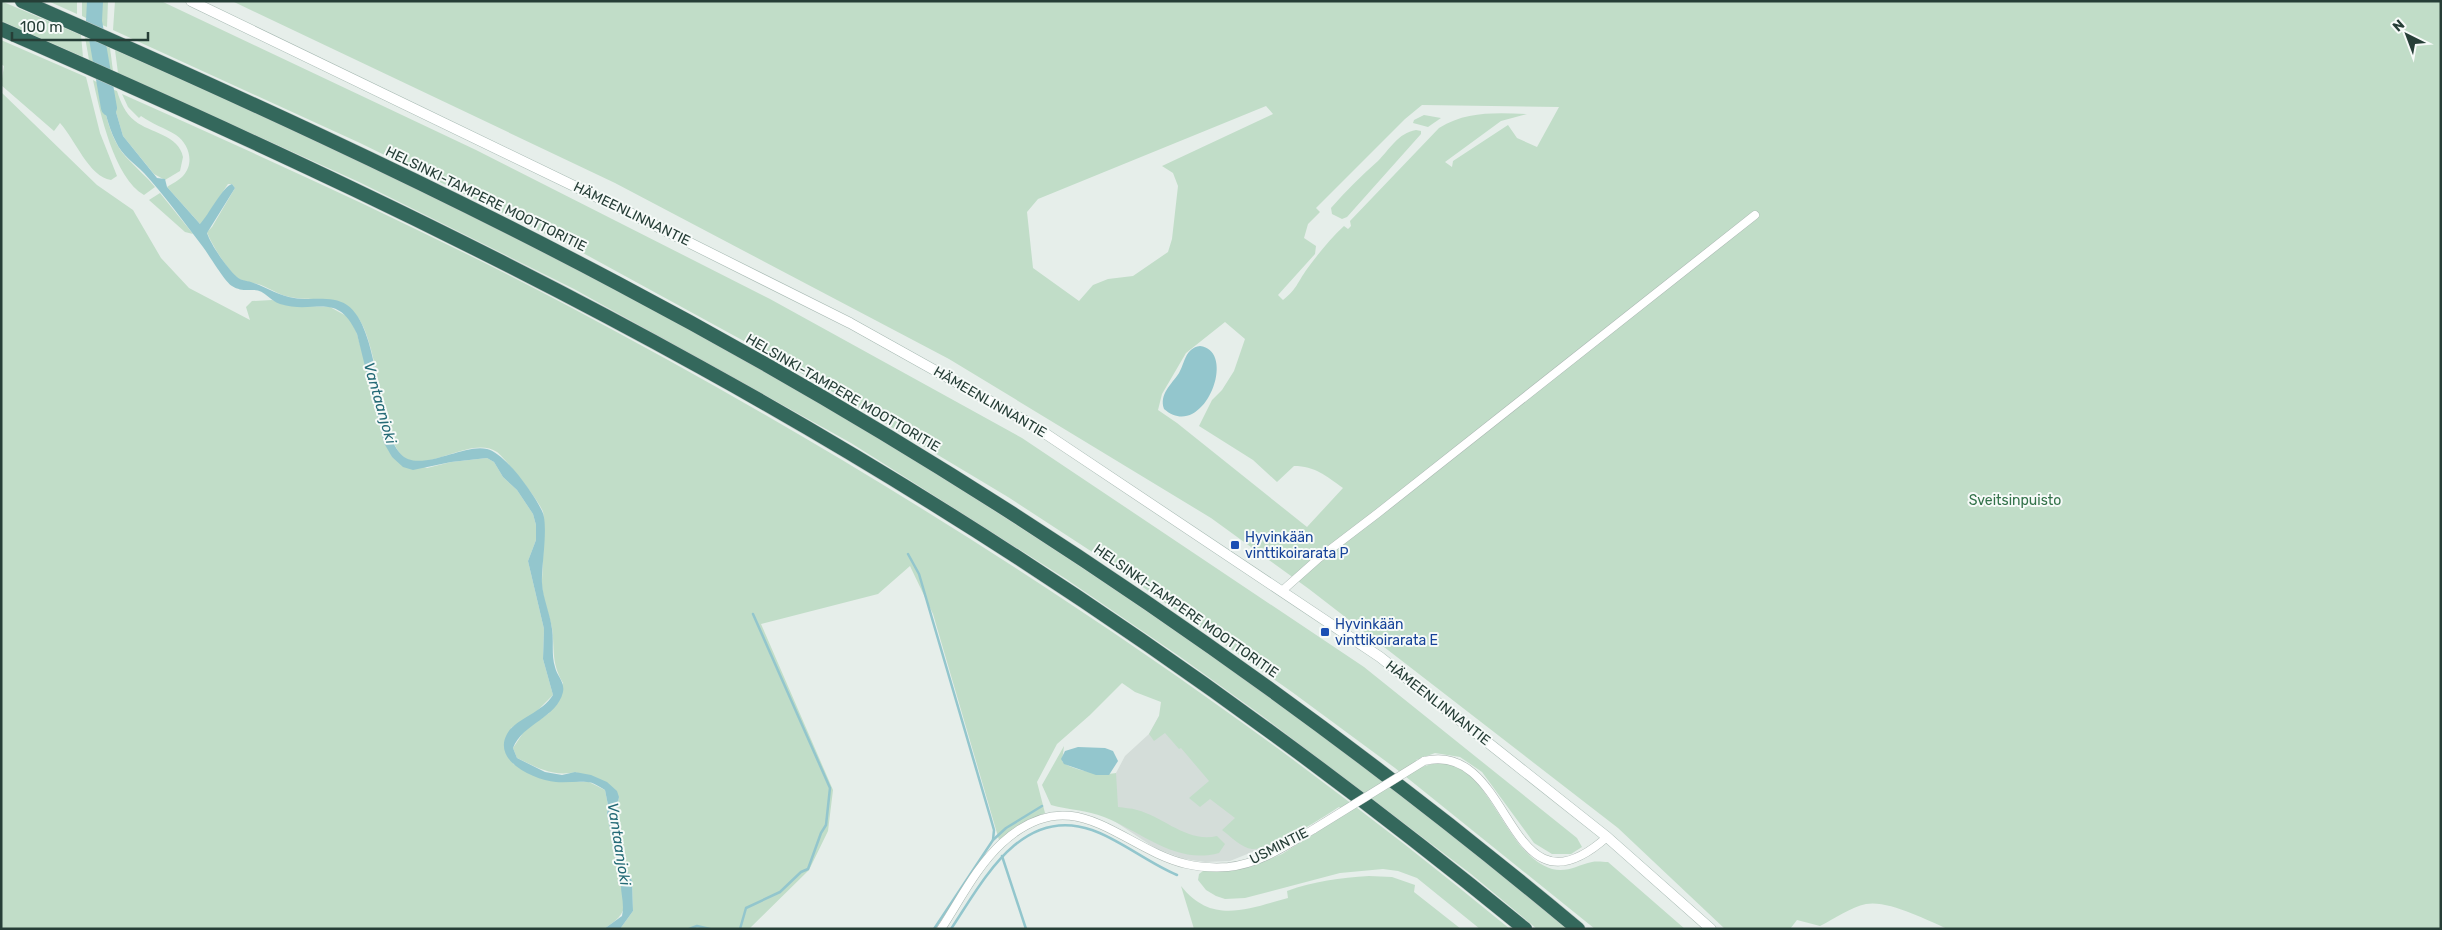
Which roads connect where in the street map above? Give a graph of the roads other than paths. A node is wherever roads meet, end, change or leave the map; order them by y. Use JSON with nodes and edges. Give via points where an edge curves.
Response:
{"nodes":[{"id":1,"x":22,"y":1,"type":"edge"},
{"id":2,"x":191,"y":1,"type":"edge"},
{"id":3,"x":1,"y":29,"type":"edge"},
{"id":4,"x":1755,"y":215,"type":"dead end"},
{"id":5,"x":1283,"y":590,"type":"junction"},
{"id":6,"x":1606,"y":837,"type":"junction"},
{"id":7,"x":941,"y":929,"type":"edge"},
{"id":8,"x":1525,"y":929,"type":"edge"},
{"id":9,"x":1578,"y":929,"type":"edge"},
{"id":10,"x":1711,"y":929,"type":"edge"}],
"edges":[{"from":1,"to":9,"type":"highway","name":"HELSINKI-TAMPERE MOOTTORITIE","via":[[411,179],[617,283],[798,383],[1106,574],[1258,680],[1385,774]]},
{"from":2,"to":5,"type":"main road","name":"HÄMEENLINNANTIE","via":[[623,209],[850,323],[1031,424]]},
{"from":3,"to":8,"type":"highway","via":[[411,216],[558,290],[784,414],[937,506],[1167,657],[1301,752]]},
{"from":4,"to":5,"type":"street","via":[[1319,558]]},
{"from":5,"to":6,"type":"main road","name":"HÄMEENLINNANTIE","via":[[1380,657]]},
{"from":6,"to":7,"type":"street","name":"USMINTIE","bridge":true,"via":[[1570,861],[1551,861],[1526,846],[1489,789],[1472,771],[1455,761],[1433,759],[1424,761],[1284,847],[1250,863],[1227,867],[1205,867],[1172,859],[1092,820],[1068,816],[1045,819],[1023,828],[1001,843]]},
{"from":6,"to":10,"type":"main road","name":"HÄMEENLINNANTIE"}]}
